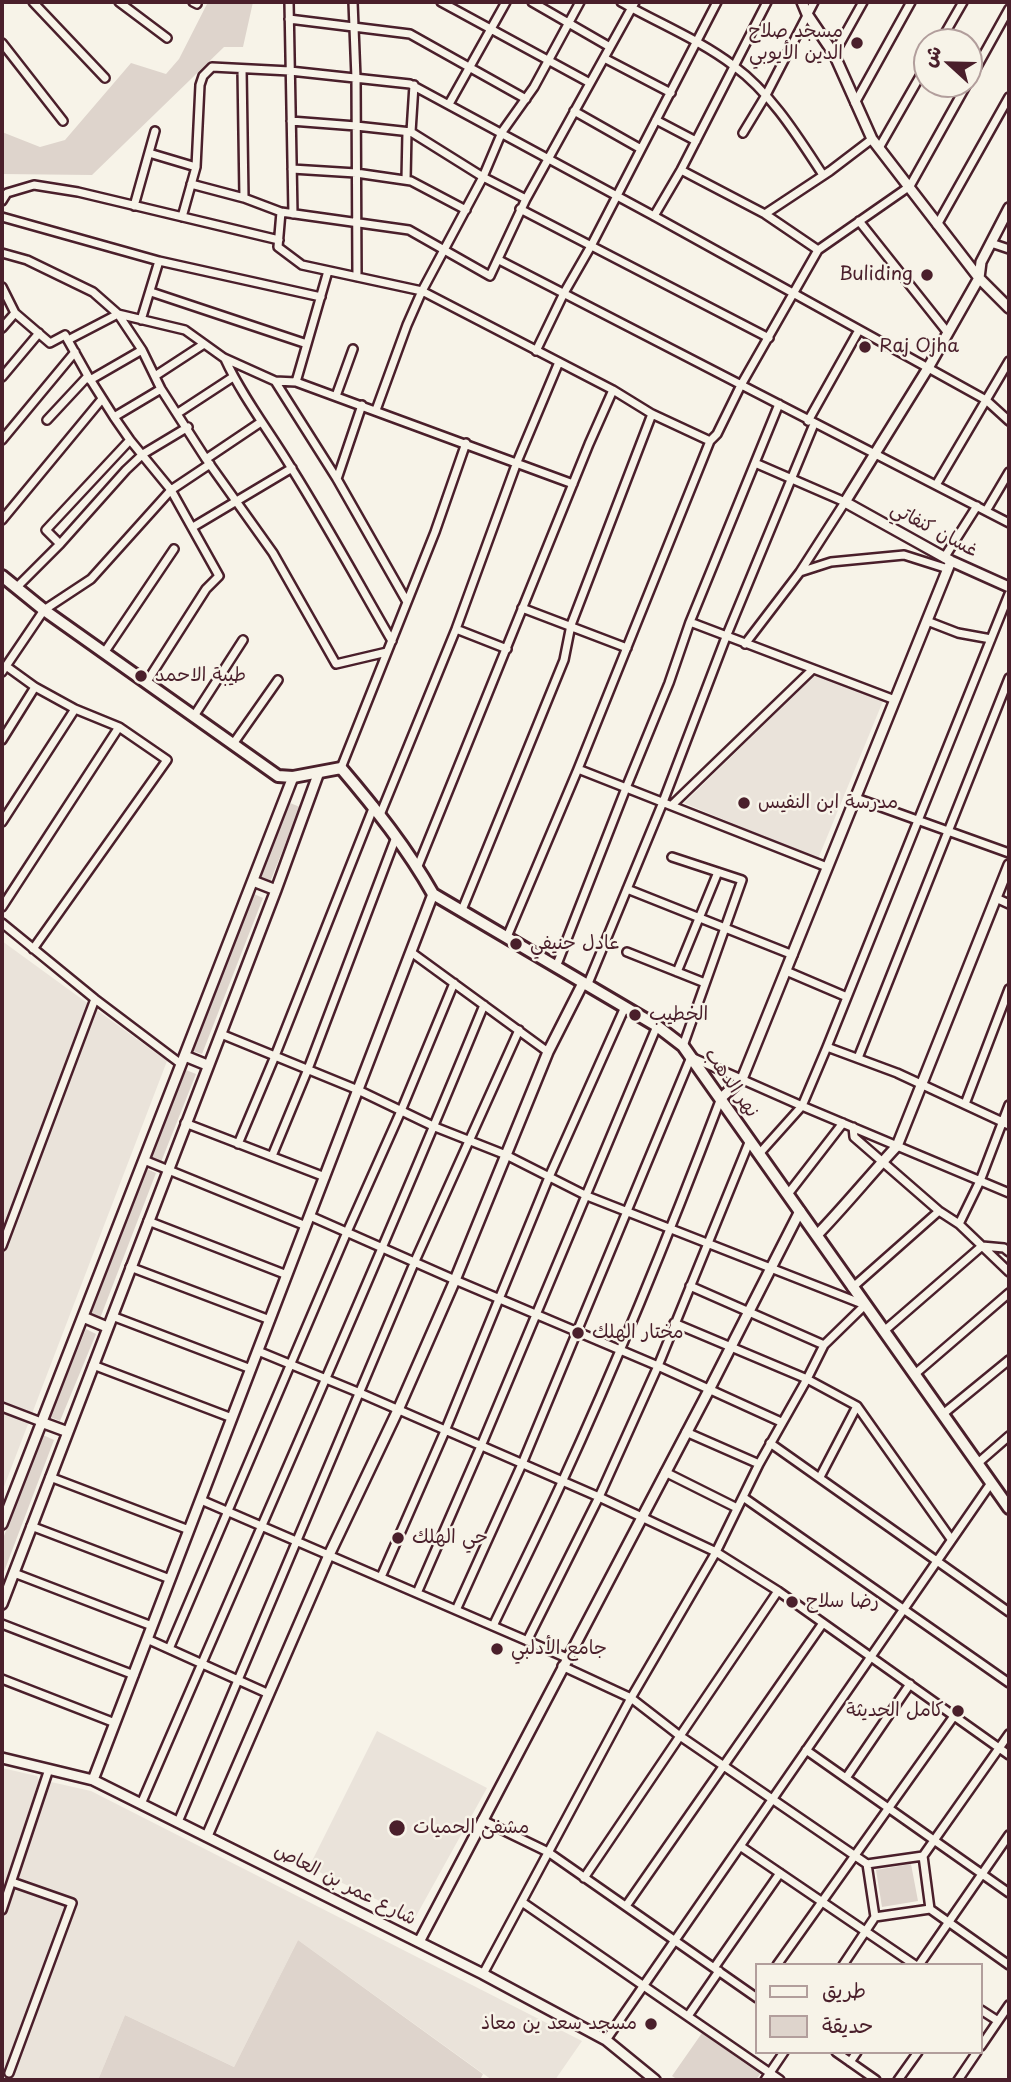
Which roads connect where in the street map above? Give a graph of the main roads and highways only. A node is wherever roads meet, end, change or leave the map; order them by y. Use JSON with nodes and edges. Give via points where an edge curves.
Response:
{"nodes":[{"id":1,"x":3,"y":581,"type":"edge"},
{"id":2,"x":1009,"y":1508,"type":"edge"}],
"edges":[{"from":1,"to":2,"type":"main road","name":"نهر الدهب","via":[[278,776],[341,768],[418,866],[433,894],[657,1026],[683,1046]]}]}
